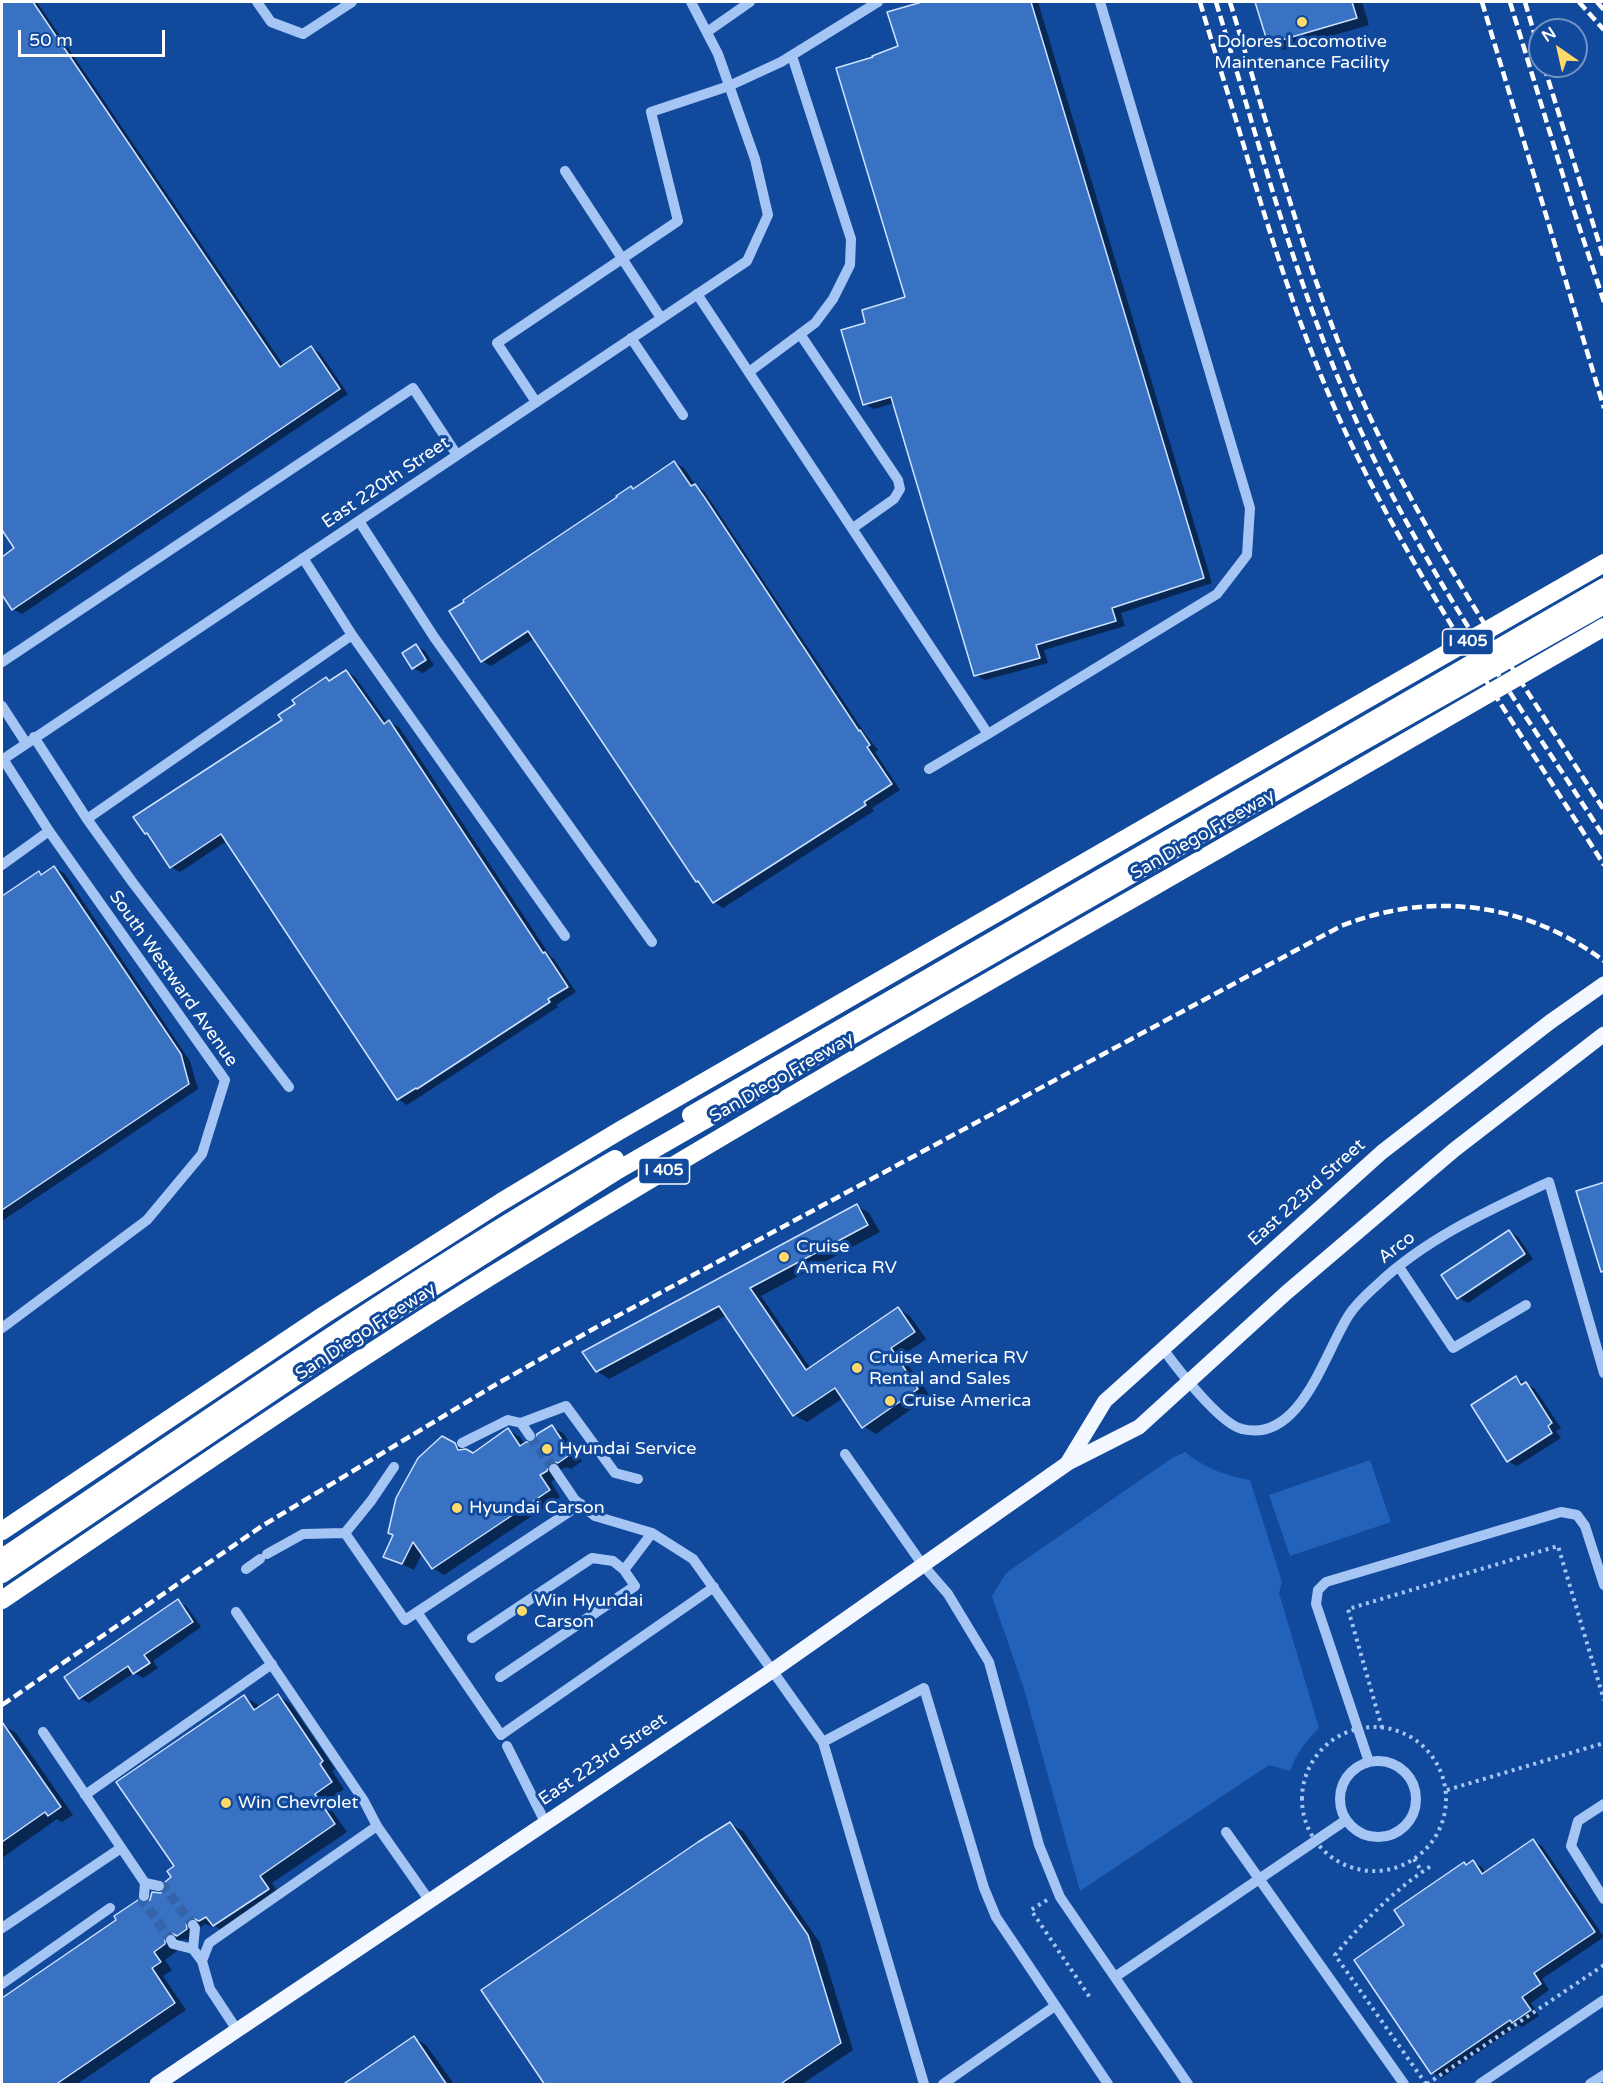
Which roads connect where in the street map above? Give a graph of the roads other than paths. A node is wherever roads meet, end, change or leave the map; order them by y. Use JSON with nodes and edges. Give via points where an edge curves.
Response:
{"nodes":[{"id":1,"x":257,"y":2,"type":"edge"},
{"id":2,"x":352,"y":2,"type":"edge"},
{"id":3,"x":691,"y":2,"type":"edge"},
{"id":4,"x":750,"y":2,"type":"edge"},
{"id":5,"x":878,"y":2,"type":"edge"},
{"id":6,"x":1100,"y":2,"type":"edge"},
{"id":7,"x":707,"y":32,"type":"junction"},
{"id":8,"x":792,"y":56,"type":"junction"},
{"id":9,"x":729,"y":86,"type":"junction"},
{"id":10,"x":566,"y":171,"type":"dead end"},
{"id":11,"x":622,"y":259,"type":"junction"},
{"id":12,"x":697,"y":294,"type":"junction"},
{"id":13,"x":661,"y":318,"type":"junction"},
{"id":14,"x":800,"y":334,"type":"junction"},
{"id":15,"x":631,"y":338,"type":"junction"},
{"id":16,"x":749,"y":372,"type":"junction"},
{"id":17,"x":536,"y":402,"type":"junction"},
{"id":18,"x":682,"y":415,"type":"dead end"},
{"id":19,"x":457,"y":455,"type":"junction"},
{"id":20,"x":359,"y":521,"type":"junction"},
{"id":21,"x":853,"y":528,"type":"junction"},
{"id":22,"x":303,"y":558,"type":"junction"},
{"id":23,"x":1605,"y":563,"type":"edge"},
{"id":24,"x":1605,"y":587,"type":"edge"},
{"id":25,"x":1605,"y":605,"type":"edge"},
{"id":26,"x":1605,"y":627,"type":"edge"},
{"id":27,"x":352,"y":635,"type":"junction"},
{"id":28,"x":2,"y":662,"type":"edge"},
{"id":29,"x":2,"y":706,"type":"edge"},
{"id":30,"x":988,"y":734,"type":"junction"},
{"id":31,"x":30,"y":740,"type":"junction"},
{"id":32,"x":1339,"y":748,"type":"junction"},
{"id":33,"x":2,"y":759,"type":"edge"},
{"id":34,"x":929,"y":769,"type":"dead end"},
{"id":35,"x":87,"y":819,"type":"junction"},
{"id":36,"x":49,"y":831,"type":"junction"},
{"id":37,"x":2,"y":865,"type":"edge"},
{"id":38,"x":565,"y":936,"type":"dead end"},
{"id":39,"x":652,"y":942,"type":"dead end"},
{"id":40,"x":1605,"y":984,"type":"edge"},
{"id":41,"x":1605,"y":1034,"type":"edge"},
{"id":42,"x":289,"y":1087,"type":"dead end"},
{"id":43,"x":1399,"y":1267,"type":"junction"},
{"id":44,"x":1526,"y":1305,"type":"dead end"},
{"id":45,"x":2,"y":1329,"type":"edge"},
{"id":46,"x":1162,"y":1349,"type":"junction"},
{"id":47,"x":1605,"y":1373,"type":"edge"},
{"id":48,"x":1188,"y":1383,"type":"junction"},
{"id":49,"x":521,"y":1423,"type":"junction"},
{"id":50,"x":530,"y":1436,"type":"tunnel mouth"},
{"id":51,"x":462,"y":1443,"type":"dead end"},
{"id":52,"x":846,"y":1454,"type":"dead end"},
{"id":53,"x":1068,"y":1463,"type":"junction"},
{"id":54,"x":394,"y":1467,"type":"dead end"},
{"id":55,"x":554,"y":1469,"type":"tunnel mouth"},
{"id":56,"x":638,"y":1479,"type":"dead end"},
{"id":57,"x":581,"y":1504,"type":"junction"},
{"id":58,"x":2,"y":1531,"type":"edge"},
{"id":59,"x":345,"y":1533,"type":"junction"},
{"id":60,"x":652,"y":1533,"type":"junction"},
{"id":61,"x":2,"y":1558,"type":"edge"},
{"id":62,"x":922,"y":1564,"type":"junction"},
{"id":63,"x":246,"y":1569,"type":"dead end"},
{"id":64,"x":624,"y":1570,"type":"junction"},
{"id":65,"x":2,"y":1574,"type":"edge"},
{"id":66,"x":1605,"y":1585,"type":"edge"},
{"id":67,"x":714,"y":1587,"type":"junction"},
{"id":68,"x":2,"y":1600,"type":"edge"},
{"id":69,"x":236,"y":1612,"type":"dead end"},
{"id":70,"x":417,"y":1612,"type":"junction"},
{"id":71,"x":472,"y":1638,"type":"dead end"},
{"id":72,"x":272,"y":1664,"type":"junction"},
{"id":73,"x":772,"y":1671,"type":"junction"},
{"id":74,"x":500,"y":1677,"type":"dead end"},
{"id":75,"x":43,"y":1732,"type":"dead end"},
{"id":76,"x":504,"y":1741,"type":"junction"},
{"id":77,"x":823,"y":1742,"type":"junction"},
{"id":78,"x":1369,"y":1762,"type":"junction"},
{"id":79,"x":85,"y":1795,"type":"junction"},
{"id":80,"x":1605,"y":1804,"type":"edge"},
{"id":81,"x":1346,"y":1820,"type":"junction"},
{"id":82,"x":545,"y":1822,"type":"junction"},
{"id":83,"x":377,"y":1826,"type":"junction"},
{"id":84,"x":1226,"y":1832,"type":"dead end"},
{"id":85,"x":121,"y":1848,"type":"junction"},
{"id":86,"x":1259,"y":1879,"type":"junction"},
{"id":87,"x":145,"y":1883,"type":"junction"},
{"id":88,"x":159,"y":1886,"type":"tunnel mouth"},
{"id":89,"x":144,"y":1896,"type":"tunnel mouth"},
{"id":90,"x":1605,"y":1899,"type":"edge"},
{"id":91,"x":429,"y":1900,"type":"junction"},
{"id":92,"x":110,"y":1908,"type":"dead end"},
{"id":93,"x":193,"y":1925,"type":"tunnel mouth"},
{"id":94,"x":2,"y":1928,"type":"edge"},
{"id":95,"x":171,"y":1940,"type":"tunnel mouth"},
{"id":96,"x":193,"y":1949,"type":"junction"},
{"id":97,"x":202,"y":1960,"type":"junction"},
{"id":98,"x":1115,"y":1977,"type":"junction"},
{"id":99,"x":2,"y":1984,"type":"edge"},
{"id":100,"x":1605,"y":2000,"type":"edge"},
{"id":101,"x":1055,"y":2006,"type":"junction"},
{"id":102,"x":237,"y":2030,"type":"junction"},
{"id":103,"x":1605,"y":2075,"type":"edge"},
{"id":104,"x":157,"y":2085,"type":"edge"},
{"id":105,"x":924,"y":2085,"type":"edge"},
{"id":106,"x":943,"y":2085,"type":"edge"},
{"id":107,"x":1108,"y":2085,"type":"edge"},
{"id":108,"x":1188,"y":2085,"type":"edge"},
{"id":109,"x":1404,"y":2085,"type":"edge"},
{"id":110,"x":1480,"y":2085,"type":"edge"},
{"id":111,"x":1590,"y":2085,"type":"edge"}],
"edges":[{"from":1,"to":2,"type":"street","via":[[271,22],[303,34]]},
{"from":3,"to":7,"type":"street"},
{"from":4,"to":7,"type":"street"},
{"from":5,"to":8,"type":"street"},
{"from":6,"to":30,"type":"street","via":[[1250,508],[1247,555],[1217,594]]},
{"from":7,"to":9,"type":"street"},
{"from":8,"to":9,"type":"street"},
{"from":8,"to":14,"type":"street","via":[[851,239],[850,265],[833,299],[815,323]]},
{"from":9,"to":11,"type":"street","via":[[651,112],[678,221]]},
{"from":9,"to":12,"type":"street","name":"East 220th Street","via":[[756,159],[768,215],[747,261]]},
{"from":10,"to":11,"type":"street"},
{"from":11,"to":13,"type":"street"},
{"from":11,"to":17,"type":"street","via":[[497,343]]},
{"from":12,"to":13,"type":"street","name":"East 220th Street"},
{"from":12,"to":16,"type":"street"},
{"from":13,"to":15,"type":"street","name":"East 220th Street"},
{"from":14,"to":16,"type":"street"},
{"from":14,"to":21,"type":"street","via":[[898,480],[900,489],[894,499]]},
{"from":15,"to":17,"type":"street","name":"East 220th Street"},
{"from":15,"to":18,"type":"street"},
{"from":16,"to":21,"type":"street"},
{"from":17,"to":19,"type":"street","name":"East 220th Street"},
{"from":19,"to":20,"type":"street","name":"East 220th Street"},
{"from":19,"to":28,"type":"street","via":[[412,388]]},
{"from":20,"to":22,"type":"street","name":"East 220th Street"},
{"from":20,"to":39,"type":"street","via":[[434,637]]},
{"from":21,"to":30,"type":"street"},
{"from":22,"to":27,"type":"street"},
{"from":22,"to":31,"type":"street","name":"East 220th Street"},
{"from":23,"to":58,"type":"highway","name":"San Diego Freeway","number":"I 405","bridge":true,"via":[[511,1196]]},
{"from":24,"to":32,"type":"highway","bridge":true},
{"from":25,"to":32,"type":"highway","bridge":true},
{"from":26,"to":68,"type":"highway","name":"San Diego Freeway","number":"I 405","bridge":true,"via":[[767,1110],[565,1231],[330,1380]]},
{"from":27,"to":35,"type":"street"},
{"from":27,"to":38,"type":"street"},
{"from":29,"to":31,"type":"street"},
{"from":30,"to":34,"type":"street"},
{"from":31,"to":33,"type":"street","name":"East 220th Street"},
{"from":31,"to":35,"type":"street"},
{"from":32,"to":61,"type":"highway","via":[[590,1173],[219,1410]]},
{"from":32,"to":65,"type":"highway","via":[[618,1170],[329,1353]]},
{"from":33,"to":36,"type":"street","name":"South Westward Avenue"},
{"from":35,"to":42,"type":"street"},
{"from":36,"to":37,"type":"street"},
{"from":36,"to":45,"type":"street","name":"South Westward Avenue","via":[[225,1080],[202,1154],[147,1220]]},
{"from":40,"to":46,"type":"main road","name":"East 223rd Street","via":[[1382,1152]]},
{"from":41,"to":48,"type":"main road","name":"East 223rd Street","via":[[1454,1150],[1286,1293]]},
{"from":43,"to":44,"type":"street","via":[[1453,1347]]},
{"from":43,"to":47,"type":"street","name":"Arco","via":[[1491,1209],[1549,1182]]},
{"from":43,"to":48,"type":"street","name":"Arco","via":[[1350,1314],[1303,1401],[1284,1422],[1262,1430],[1242,1429],[1222,1416]]},
{"from":46,"to":48,"type":"street","name":"Arco"},
{"from":46,"to":53,"type":"main road","name":"East 223rd Street","via":[[1106,1401]]},
{"from":48,"to":53,"type":"main road","name":"East 223rd Street","via":[[1139,1427]]},
{"from":49,"to":50,"type":"street"},
{"from":49,"to":51,"type":"street","via":[[508,1420]]},
{"from":49,"to":56,"type":"street","via":[[566,1406],[615,1473]]},
{"from":52,"to":62,"type":"street"},
{"from":53,"to":62,"type":"main road","name":"East 223rd Street"},
{"from":54,"to":59,"type":"street"},
{"from":55,"to":57,"type":"street"},
{"from":57,"to":60,"type":"street","via":[[595,1516]]},
{"from":57,"to":70,"type":"street"},
{"from":59,"to":63,"type":"street","via":[[303,1534]]},
{"from":59,"to":70,"type":"street","via":[[405,1620]]},
{"from":60,"to":64,"type":"street"},
{"from":60,"to":67,"type":"street","via":[[693,1559]]},
{"from":62,"to":73,"type":"main road","name":"East 223rd Street"},
{"from":62,"to":98,"type":"street","via":[[948,1594],[989,1662],[1039,1845],[1058,1892]]},
{"from":64,"to":71,"type":"street","via":[[613,1561],[592,1558]]},
{"from":64,"to":74,"type":"street","via":[[635,1586]]},
{"from":66,"to":78,"type":"street","via":[[1585,1526],[1576,1515],[1561,1512],[1326,1582],[1318,1590],[1316,1604]]},
{"from":67,"to":73,"type":"street"},
{"from":67,"to":76,"type":"street"},
{"from":69,"to":72,"type":"street"},
{"from":70,"to":76,"type":"street"},
{"from":72,"to":79,"type":"street"},
{"from":72,"to":83,"type":"street"},
{"from":73,"to":77,"type":"street"},
{"from":73,"to":82,"type":"main road","name":"East 223rd Street"},
{"from":75,"to":79,"type":"street"},
{"from":76,"to":82,"type":"street"},
{"from":77,"to":101,"type":"street","via":[[924,1688],[984,1888],[996,1917]]},
{"from":77,"to":105,"type":"street"},
{"from":78,"to":81,"type":"street","via":[[1347,1775],[1339,1793],[1341,1814]]},
{"from":78,"to":81,"type":"street","via":[[1384,1761],[1403,1769],[1414,1785],[1417,1805],[1408,1824],[1392,1836],[1372,1838],[1353,1830]]},
{"from":79,"to":85,"type":"street"},
{"from":80,"to":90,"type":"street","via":[[1578,1821],[1571,1846]]},
{"from":81,"to":86,"type":"street"},
{"from":82,"to":91,"type":"main road","name":"East 223rd Street"},
{"from":83,"to":91,"type":"street"},
{"from":83,"to":97,"type":"street","via":[[208,1942]]},
{"from":84,"to":86,"type":"street"},
{"from":85,"to":87,"type":"street"},
{"from":85,"to":94,"type":"street"},
{"from":86,"to":98,"type":"street"},
{"from":86,"to":109,"type":"street"},
{"from":87,"to":88,"type":"street"},
{"from":87,"to":89,"type":"street"},
{"from":91,"to":102,"type":"main road","name":"East 223rd Street"},
{"from":92,"to":99,"type":"street"},
{"from":93,"to":96,"type":"street"},
{"from":95,"to":96,"type":"street"},
{"from":96,"to":97,"type":"street"},
{"from":97,"to":102,"type":"street","via":[[210,1989]]},
{"from":98,"to":108,"type":"street"},
{"from":100,"to":110,"type":"street"},
{"from":101,"to":106,"type":"street"},
{"from":101,"to":107,"type":"street"},
{"from":102,"to":104,"type":"main road","name":"East 223rd Street"},
{"from":103,"to":111,"type":"street"}]}
